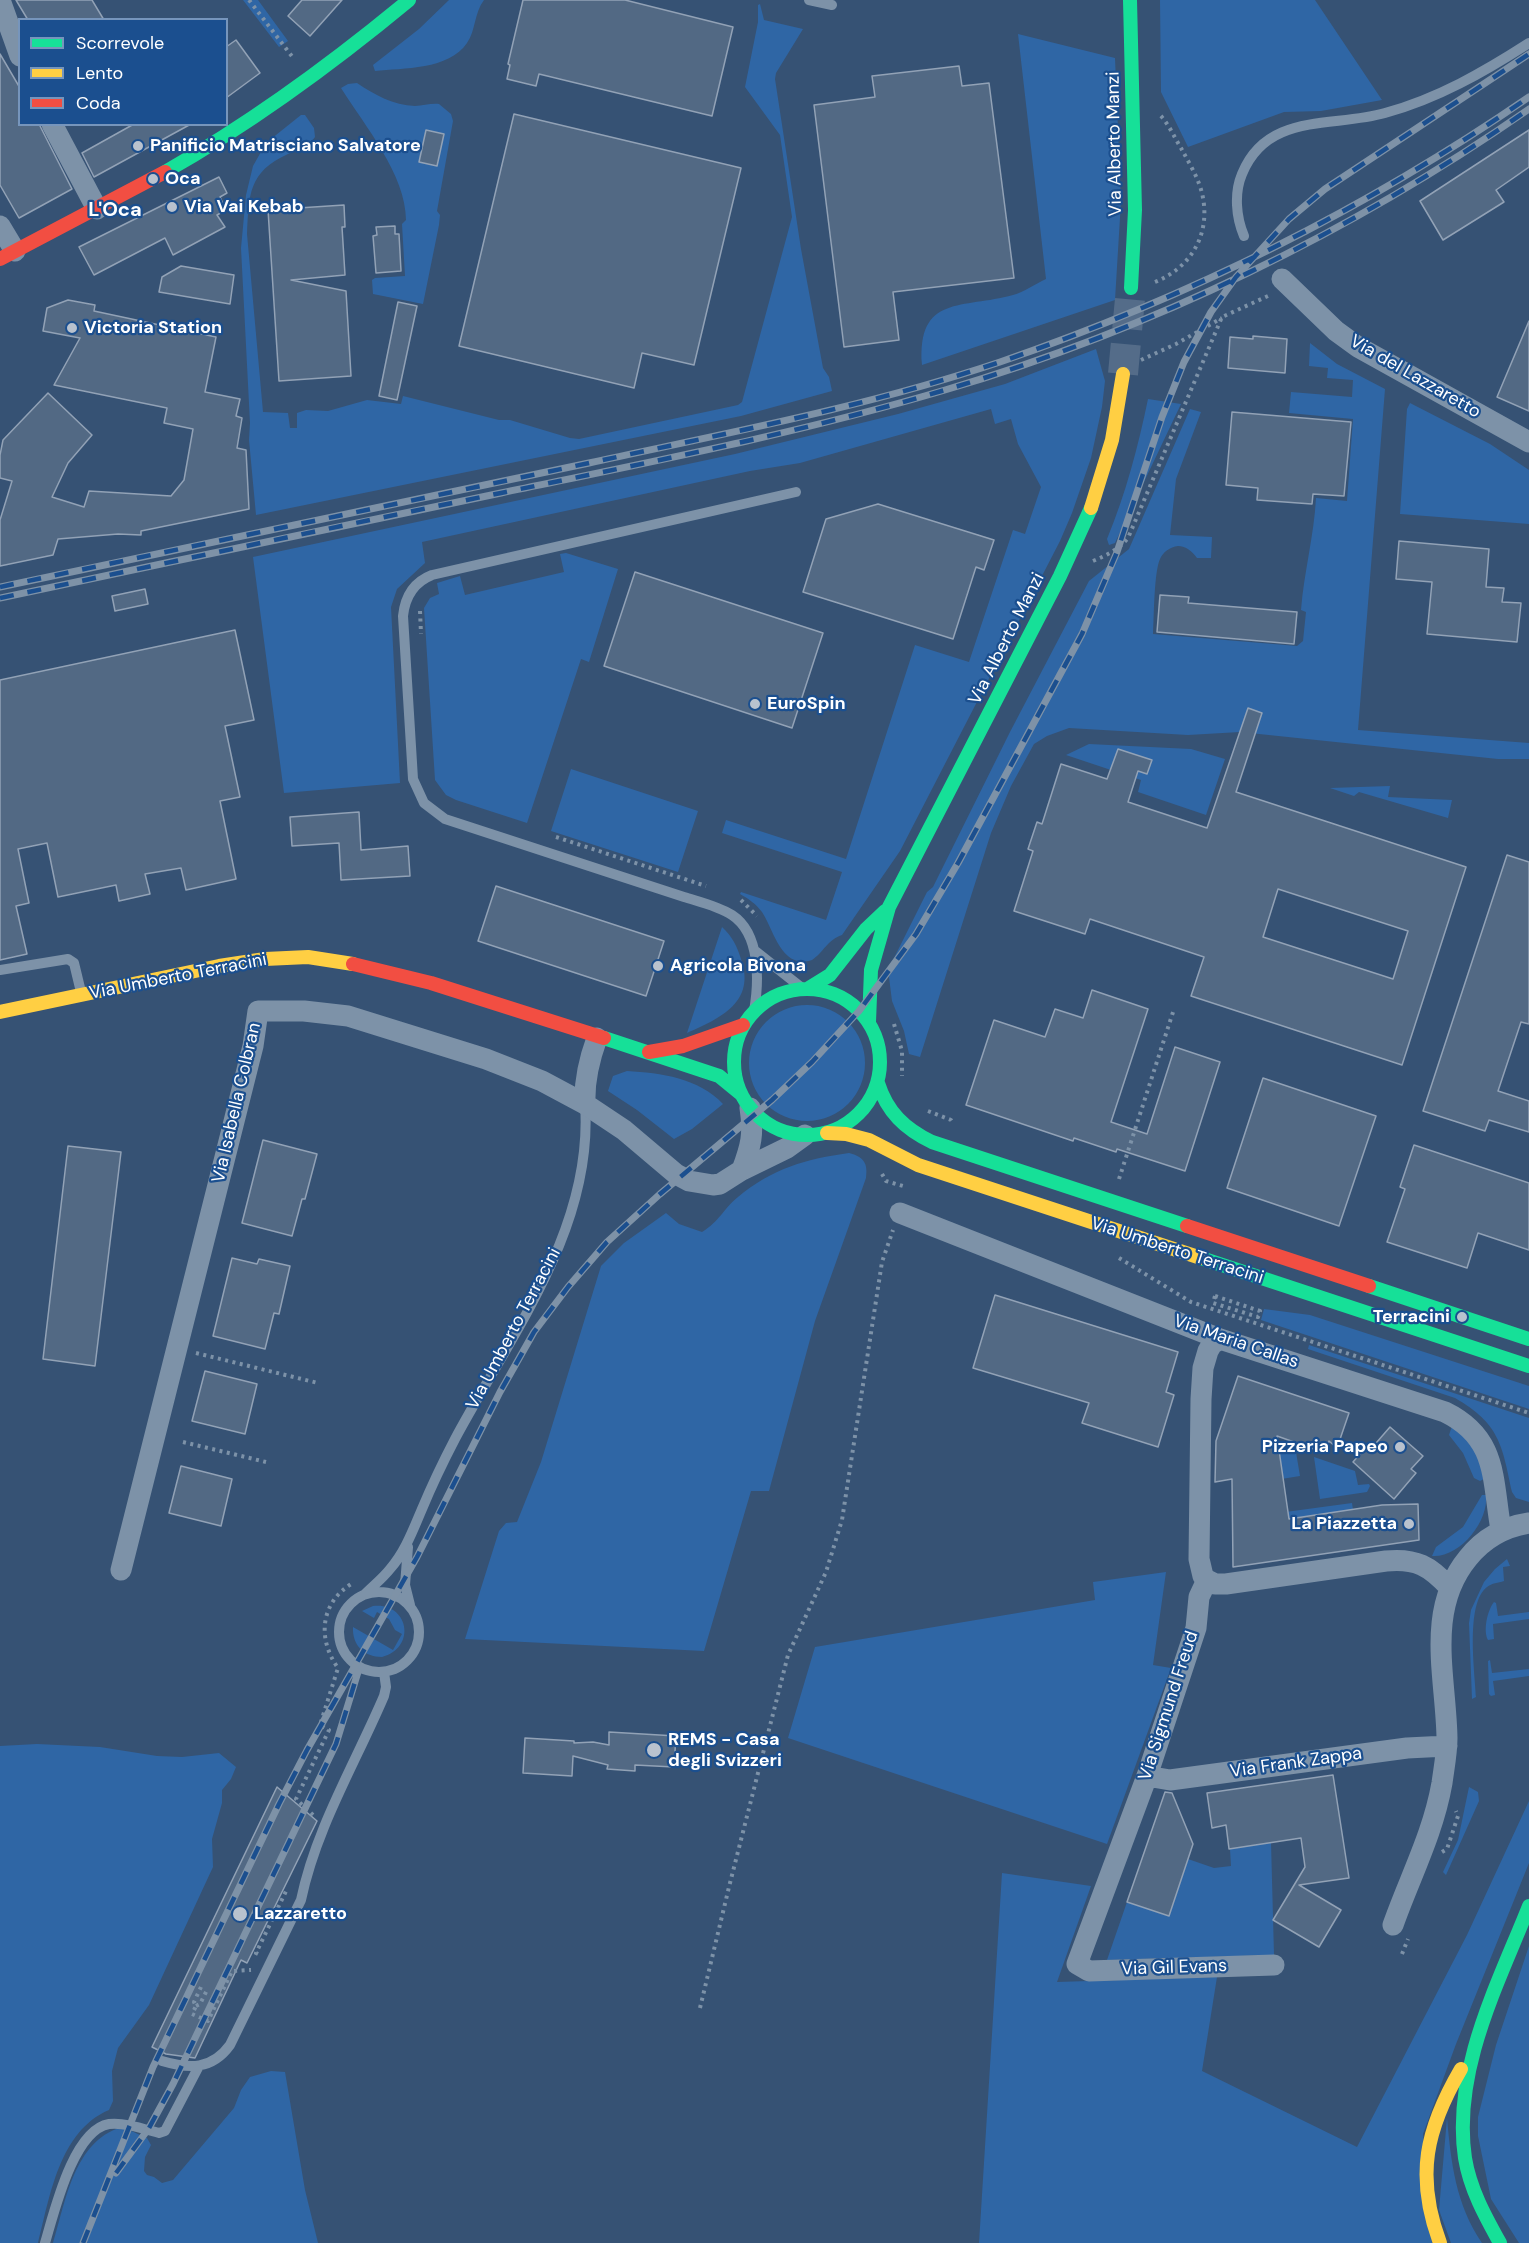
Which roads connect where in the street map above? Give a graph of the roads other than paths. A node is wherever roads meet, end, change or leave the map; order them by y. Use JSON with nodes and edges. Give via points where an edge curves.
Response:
{"nodes":[{"id":1,"x":0,"y":0,"type":"edge"},
{"id":2,"x":409,"y":0,"type":"edge"},
{"id":3,"x":809,"y":0,"type":"edge"},
{"id":4,"x":1130,"y":0,"type":"edge"},
{"id":5,"x":832,"y":5,"type":"dead end"},
{"id":6,"x":1529,"y":43,"type":"edge"},
{"id":7,"x":18,"y":50,"type":"edge"},
{"id":8,"x":53,"y":126,"type":"edge"},
{"id":9,"x":97,"y":209,"type":"junction"},
{"id":10,"x":0,"y":226,"type":"edge"},
{"id":11,"x":1244,"y":236,"type":"dead end"},
{"id":12,"x":7,"y":255,"type":"edge"},
{"id":13,"x":1285,"y":283,"type":"road end"},
{"id":14,"x":1131,"y":288,"type":"tunnel mouth"},
{"id":15,"x":1123,"y":374,"type":"tunnel mouth"},
{"id":16,"x":1529,"y":442,"type":"edge"},
{"id":17,"x":796,"y":492,"type":"dead end"},
{"id":18,"x":889,"y":907,"type":"junction"},
{"id":19,"x":754,"y":950,"type":"junction"},
{"id":20,"x":0,"y":970,"type":"edge"},
{"id":21,"x":806,"y":988,"type":"junction"},
{"id":22,"x":82,"y":995,"type":"junction"},
{"id":23,"x":754,"y":1011,"type":"junction"},
{"id":24,"x":0,"y":1012,"type":"edge"},
{"id":25,"x":869,"y":1022,"type":"junction"},
{"id":26,"x":743,"y":1025,"type":"junction"},
{"id":27,"x":597,"y":1038,"type":"junction"},
{"id":28,"x":643,"y":1052,"type":"junction"},
{"id":29,"x":878,"y":1083,"type":"junction"},
{"id":30,"x":746,"y":1101,"type":"junction"},
{"id":31,"x":585,"y":1104,"type":"junction"},
{"id":32,"x":827,"y":1133,"type":"junction"},
{"id":33,"x":805,"y":1136,"type":"junction"},
{"id":34,"x":742,"y":1170,"type":"junction"},
{"id":35,"x":900,"y":1213,"type":"road end"},
{"id":36,"x":1220,"y":1339,"type":"junction"},
{"id":37,"x":1529,"y":1339,"type":"edge"},
{"id":38,"x":1529,"y":1366,"type":"edge"},
{"id":39,"x":1529,"y":1523,"type":"edge"},
{"id":40,"x":1501,"y":1530,"type":"junction"},
{"id":41,"x":409,"y":1540,"type":"junction"},
{"id":42,"x":121,"y":1570,"type":"dead end"},
{"id":43,"x":1207,"y":1580,"type":"junction"},
{"id":44,"x":1450,"y":1588,"type":"junction"},
{"id":45,"x":364,"y":1595,"type":"junction"},
{"id":46,"x":410,"y":1607,"type":"junction"},
{"id":47,"x":384,"y":1672,"type":"junction"},
{"id":48,"x":1447,"y":1746,"type":"junction"},
{"id":49,"x":1147,"y":1776,"type":"junction"},
{"id":50,"x":1529,"y":1906,"type":"edge"},
{"id":51,"x":1402,"y":1928,"type":"road end"},
{"id":52,"x":1077,"y":1964,"type":"joint"},
{"id":53,"x":1274,"y":1965,"type":"dead end"},
{"id":54,"x":1477,"y":2041,"type":"junction"},
{"id":55,"x":162,"y":2061,"type":"dead end"},
{"id":56,"x":199,"y":2066,"type":"junction"},
{"id":57,"x":45,"y":2243,"type":"edge"},
{"id":58,"x":1440,"y":2243,"type":"edge"},
{"id":59,"x":1500,"y":2243,"type":"edge"}],
"edges":[{"from":1,"to":7,"type":"street"},
{"from":2,"to":9,"type":"main road","via":[[361,41],[206,149]]},
{"from":3,"to":5,"type":"lane"},
{"from":4,"to":14,"type":"main road","name":"Via Alberto Manzi","via":[[1135,199]]},
{"from":6,"to":11,"type":"lane","via":[[1456,86],[1386,113],[1282,131],[1263,143],[1248,159],[1239,181],[1237,207]]},
{"from":8,"to":9,"type":"street"},
{"from":9,"to":12,"type":"main road"},
{"from":10,"to":12,"type":"street"},
{"from":13,"to":16,"type":"street","name":"Via del Lazzaretto","via":[[1358,347]]},
{"from":15,"to":18,"type":"main road","name":"Via Alberto Manzi","via":[[1112,440],[1093,503],[1060,576]]},
{"from":17,"to":19,"type":"lane","via":[[432,574],[410,591],[404,605],[412,773],[424,803],[445,819],[724,910],[742,924]]},
{"from":18,"to":21,"type":"main road","name":"Via Alberto Manzi","via":[[830,975]]},
{"from":18,"to":25,"type":"main road","name":"Via Alberto Manzi","via":[[871,970]]},
{"from":19,"to":21,"type":"lane"},
{"from":19,"to":23,"type":"lane","via":[[758,990]]},
{"from":20,"to":22,"type":"lane","via":[[68,958],[74,963]]},
{"from":21,"to":23,"type":"main road","via":[[776,995]]},
{"from":21,"to":25,"type":"main road","via":[[848,1000]]},
{"from":22,"to":24,"type":"main road","name":"Via Umberto Terracini"},
{"from":22,"to":27,"type":"main road","name":"Via Umberto Terracini","via":[[219,966],[308,957],[368,966],[431,982]]},
{"from":23,"to":26,"type":"main road"},
{"from":25,"to":29,"type":"main road","via":[[880,1056]]},
{"from":26,"to":28,"type":"main road","name":"Via Umberto Terracini","via":[[669,1050]]},
{"from":26,"to":30,"type":"main road","via":[[734,1060],[735,1077]]},
{"from":27,"to":28,"type":"main road","name":"Via Umberto Terracini"},
{"from":27,"to":31,"type":"street","name":"Via Umberto Terracini","via":[[584,1084]]},
{"from":28,"to":30,"type":"main road","name":"Via Umberto Terracini","via":[[719,1076]]},
{"from":29,"to":32,"type":"main road","via":[[869,1102],[855,1117]]},
{"from":29,"to":37,"type":"main road","name":"Via Umberto Terracini","via":[[897,1121],[932,1142]]},
{"from":30,"to":33,"type":"main road","via":[[776,1129]]},
{"from":30,"to":34,"type":"street","via":[[753,1128]]},
{"from":31,"to":34,"type":"street","name":"Via Isabella Colbran","via":[[688,1181],[720,1184]]},
{"from":31,"to":41,"type":"lane","name":"Via Umberto Terracini","via":[[585,1143],[578,1184],[556,1254],[454,1441]]},
{"from":31,"to":42,"type":"street","name":"Via Isabella Colbran","via":[[542,1081],[486,1059],[366,1020],[304,1011],[258,1011],[253,1046]]},
{"from":32,"to":33,"type":"main road"},
{"from":32,"to":38,"type":"main road","name":"Via Umberto Terracini","via":[[869,1140],[918,1165]]},
{"from":33,"to":34,"type":"street","name":"Via Isabella Colbran"},
{"from":35,"to":36,"type":"street","name":"Via Maria Callas"},
{"from":36,"to":40,"type":"street","name":"Via Maria Callas","via":[[1459,1419],[1472,1429],[1487,1453]]},
{"from":36,"to":43,"type":"street","via":[[1208,1351],[1201,1399],[1200,1559]]},
{"from":39,"to":40,"type":"street"},
{"from":40,"to":44,"type":"street","via":[[1475,1549]]},
{"from":41,"to":45,"type":"lane","name":"Via Umberto Terracini","via":[[390,1569]]},
{"from":41,"to":46,"type":"lane","name":"Via Umberto Terracini","via":[[405,1585]]},
{"from":43,"to":44,"type":"street","via":[[1226,1584],[1408,1560],[1429,1569]]},
{"from":43,"to":49,"type":"street","name":"Via Sigmund Freud","via":[[1199,1597],[1196,1628]]},
{"from":44,"to":48,"type":"street","via":[[1441,1626]]},
{"from":45,"to":46,"type":"lane","via":[[386,1593]]},
{"from":45,"to":47,"type":"lane","name":"Via Umberto Terracini","via":[[350,1605],[341,1620],[342,1646],[359,1666]]},
{"from":46,"to":47,"type":"lane","name":"Via Umberto Terracini","via":[[418,1626],[416,1647],[403,1664]]},
{"from":47,"to":56,"type":"lane","via":[[384,1696],[335,1801],[298,1908],[230,2045],[219,2057]]},
{"from":48,"to":49,"type":"street","name":"Via Frank Zappa","via":[[1170,1780]]},
{"from":48,"to":51,"type":"street","via":[[1434,1819]]},
{"from":49,"to":52,"type":"street","name":"Via Sigmund Freud"},
{"from":50,"to":54,"type":"main road"},
{"from":52,"to":53,"type":"street","name":"Via Gil Evans","via":[[1089,1971]]},
{"from":54,"to":58,"type":"main road","via":[[1440,2107],[1430,2139],[1428,2200]]},
{"from":54,"to":59,"type":"main road","via":[[1463,2105],[1465,2158],[1480,2208]]},
{"from":55,"to":56,"type":"lane"},
{"from":56,"to":57,"type":"lane","via":[[165,2131],[111,2124],[87,2138],[64,2182]]}]}
